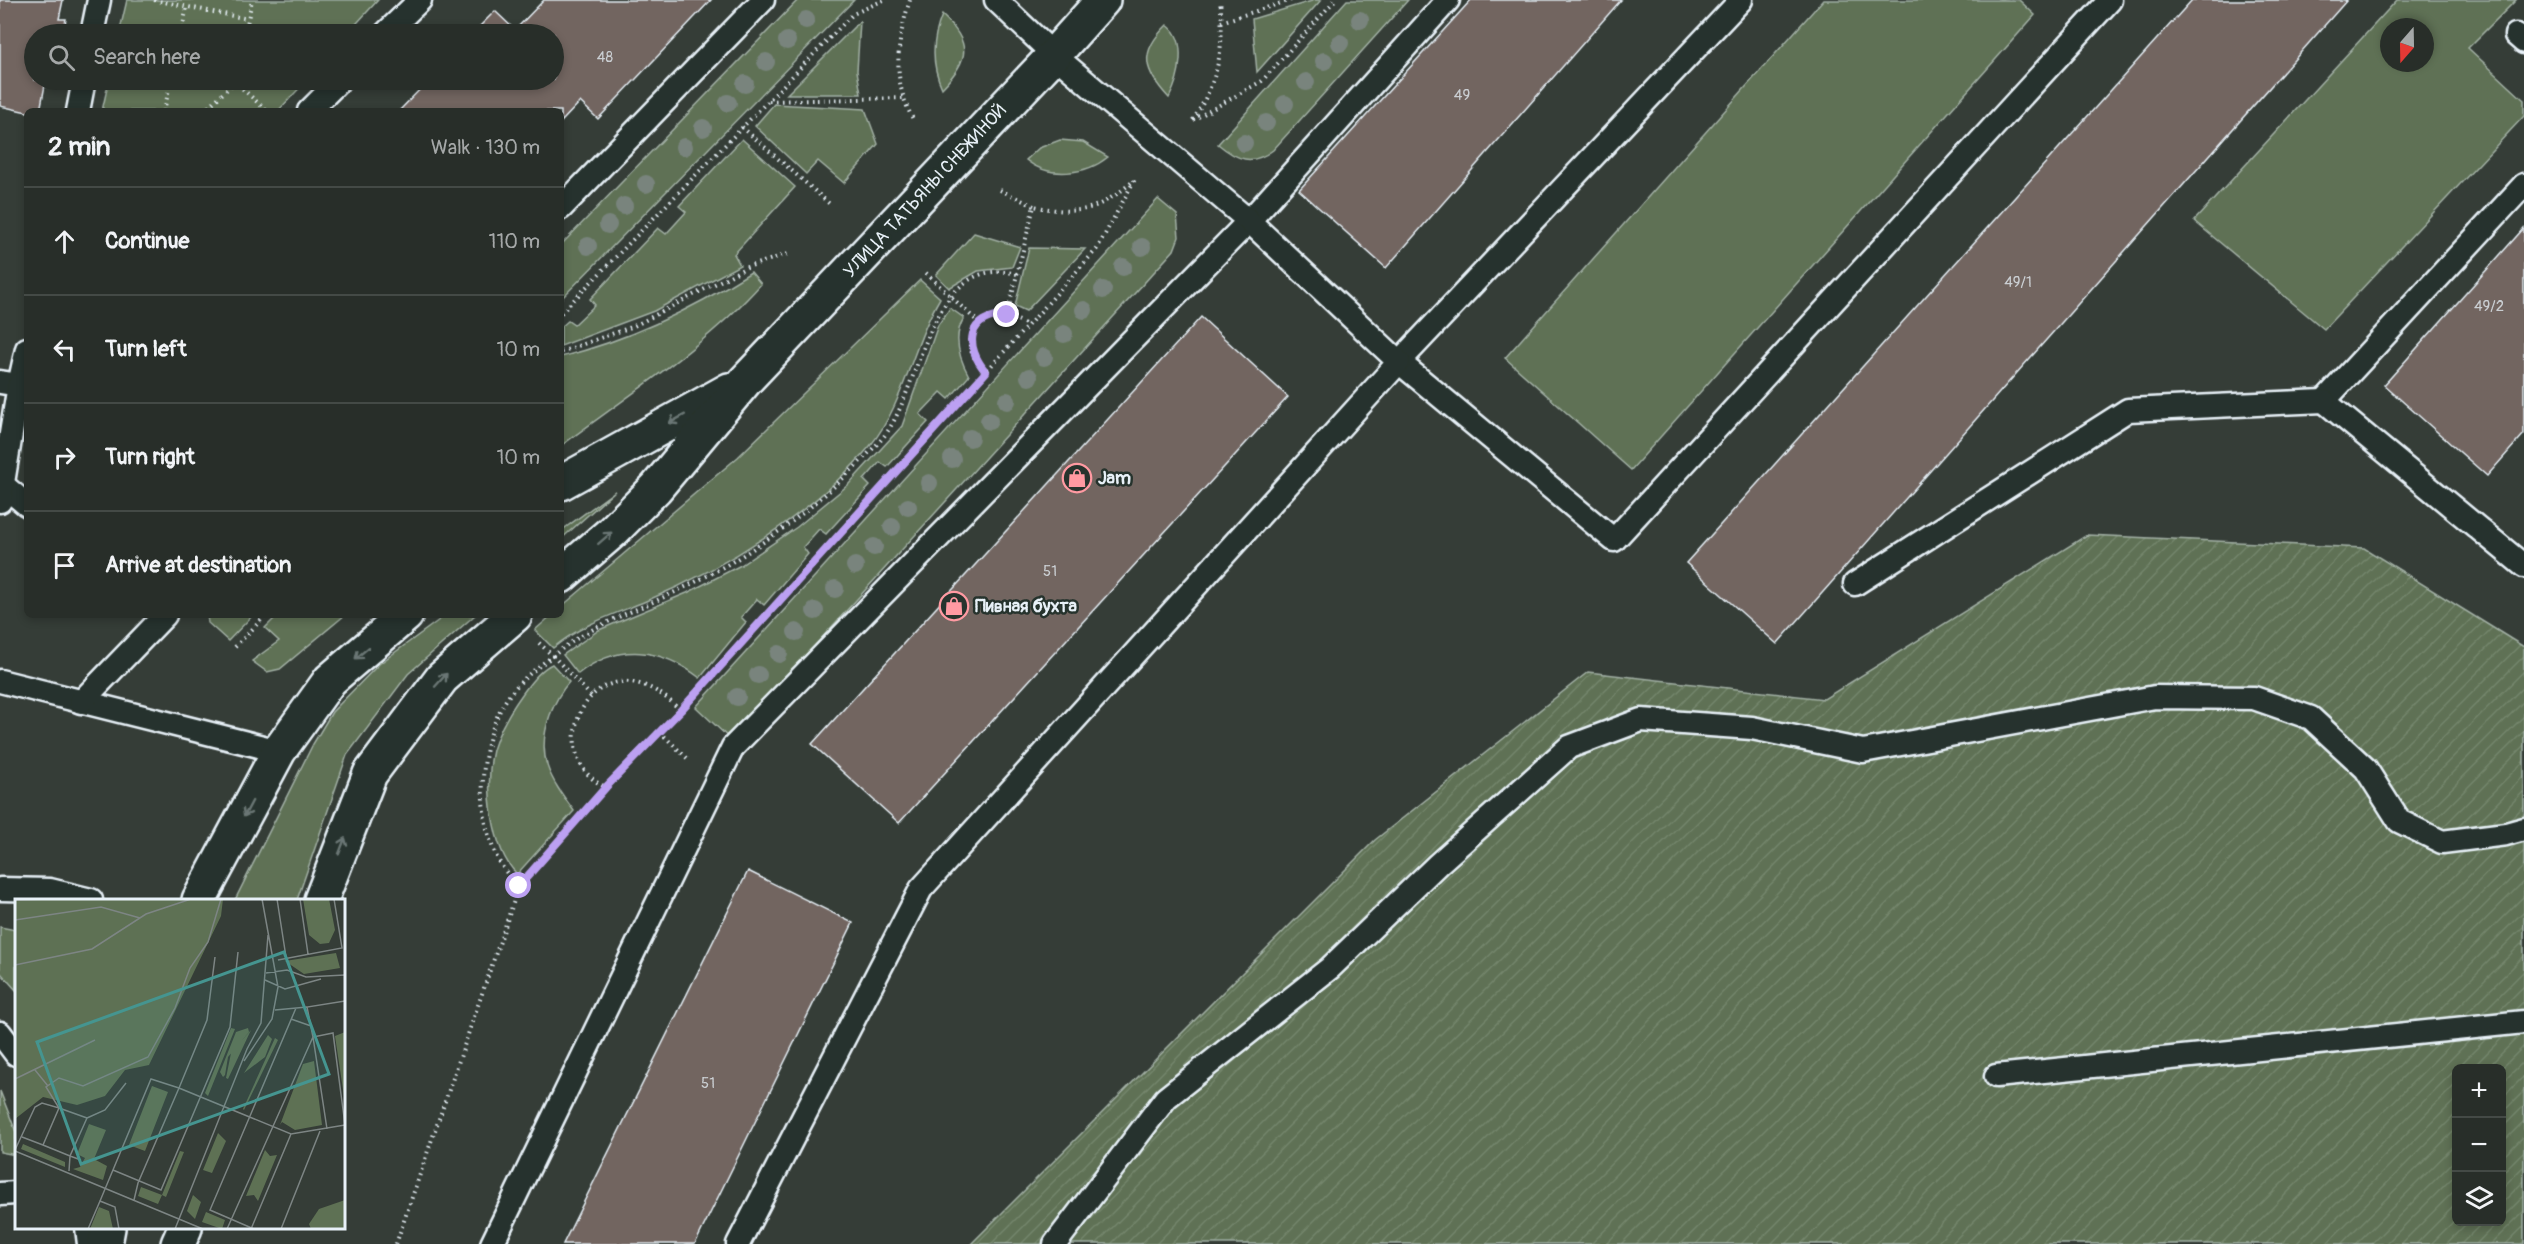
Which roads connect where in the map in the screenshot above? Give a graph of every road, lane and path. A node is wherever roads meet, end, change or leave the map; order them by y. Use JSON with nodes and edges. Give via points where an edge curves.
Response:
{"nodes":[{"id":1,"x":99,"y":0,"type":"edge"},
{"id":2,"x":154,"y":0,"type":"edge"},
{"id":3,"x":252,"y":0,"type":"edge"},
{"id":4,"x":420,"y":0,"type":"edge"},
{"id":5,"x":763,"y":0,"type":"edge"},
{"id":6,"x":884,"y":0,"type":"edge"},
{"id":7,"x":910,"y":0,"type":"edge"},
{"id":8,"x":996,"y":0,"type":"edge"},
{"id":9,"x":1103,"y":0,"type":"edge"},
{"id":10,"x":1220,"y":0,"type":"edge"},
{"id":11,"x":1291,"y":0,"type":"edge"},
{"id":12,"x":1335,"y":0,"type":"edge"},
{"id":13,"x":1448,"y":0,"type":"edge"},
{"id":14,"x":1741,"y":0,"type":"edge"},
{"id":15,"x":2110,"y":0,"type":"edge"},
{"id":16,"x":171,"y":2,"type":"edge"},
{"id":17,"x":187,"y":6,"type":"junction"},
{"id":18,"x":248,"y":19,"type":"junction"},
{"id":19,"x":1221,"y":22,"type":"junction"},
{"id":20,"x":95,"y":24,"type":"edge"},
{"id":21,"x":183,"y":24,"type":"edge"},
{"id":22,"x":247,"y":24,"type":"edge"},
{"id":23,"x":395,"y":24,"type":"edge"},
{"id":24,"x":1054,"y":55,"type":"junction"},
{"id":25,"x":82,"y":90,"type":"edge"},
{"id":26,"x":169,"y":90,"type":"edge"},
{"id":27,"x":226,"y":90,"type":"edge"},
{"id":28,"x":245,"y":90,"type":"edge"},
{"id":29,"x":330,"y":90,"type":"edge"},
{"id":30,"x":903,"y":98,"type":"junction"},
{"id":31,"x":767,"y":101,"type":"junction"},
{"id":32,"x":79,"y":108,"type":"edge"},
{"id":33,"x":165,"y":108,"type":"edge"},
{"id":34,"x":207,"y":108,"type":"edge"},
{"id":35,"x":264,"y":108,"type":"edge"},
{"id":36,"x":312,"y":108,"type":"edge"},
{"id":37,"x":913,"y":119,"type":"dead end"},
{"id":38,"x":742,"y":127,"type":"junction"},
{"id":39,"x":2524,"y":185,"type":"edge"},
{"id":40,"x":1000,"y":190,"type":"dead end"},
{"id":41,"x":564,"y":205,"type":"edge"},
{"id":42,"x":832,"y":206,"type":"dead end"},
{"id":43,"x":1034,"y":206,"type":"junction"},
{"id":44,"x":1249,"y":221,"type":"junction"},
{"id":45,"x":788,"y":254,"type":"dead end"},
{"id":46,"x":926,"y":273,"type":"dead end"},
{"id":47,"x":1017,"y":274,"type":"junction"},
{"id":48,"x":950,"y":298,"type":"junction"},
{"id":49,"x":564,"y":310,"type":"edge"},
{"id":50,"x":1007,"y":315,"type":"junction"},
{"id":51,"x":980,"y":323,"type":"junction"},
{"id":52,"x":1028,"y":326,"type":"junction"},
{"id":53,"x":564,"y":351,"type":"edge"},
{"id":54,"x":24,"y":357,"type":"edge"},
{"id":55,"x":1399,"y":362,"type":"junction"},
{"id":56,"x":986,"y":372,"type":"junction"},
{"id":57,"x":746,"y":380,"type":"junction"},
{"id":58,"x":15,"y":382,"type":"edge"},
{"id":59,"x":2324,"y":401,"type":"junction"},
{"id":60,"x":564,"y":481,"type":"edge"},
{"id":61,"x":1,"y":493,"type":"edge"},
{"id":62,"x":24,"y":504,"type":"edge"},
{"id":63,"x":2524,"y":566,"type":"edge"},
{"id":64,"x":564,"y":573,"type":"edge"},
{"id":65,"x":1855,"y":584,"type":"dead end"},
{"id":66,"x":161,"y":618,"type":"edge"},
{"id":67,"x":263,"y":618,"type":"edge"},
{"id":68,"x":403,"y":618,"type":"edge"},
{"id":69,"x":512,"y":618,"type":"edge"},
{"id":70,"x":235,"y":647,"type":"dead end"},
{"id":71,"x":552,"y":656,"type":"junction"},
{"id":72,"x":0,"y":681,"type":"edge"},
{"id":73,"x":591,"y":696,"type":"junction"},
{"id":74,"x":81,"y":702,"type":"junction"},
{"id":75,"x":681,"y":710,"type":"junction"},
{"id":76,"x":660,"y":732,"type":"junction"},
{"id":77,"x":279,"y":751,"type":"junction"},
{"id":78,"x":692,"y":763,"type":"dead end"},
{"id":79,"x":606,"y":787,"type":"junction"},
{"id":80,"x":2524,"y":829,"type":"edge"},
{"id":81,"x":519,"y":886,"type":"junction"},
{"id":82,"x":0,"y":889,"type":"edge"},
{"id":83,"x":87,"y":899,"type":"edge"},
{"id":84,"x":201,"y":899,"type":"edge"},
{"id":85,"x":321,"y":899,"type":"edge"},
{"id":86,"x":2524,"y":1022,"type":"edge"},
{"id":87,"x":0,"y":1033,"type":"edge"},
{"id":88,"x":15,"y":1053,"type":"edge"},
{"id":89,"x":1996,"y":1076,"type":"dead end"},
{"id":90,"x":15,"y":1193,"type":"edge"},
{"id":91,"x":0,"y":1194,"type":"edge"},
{"id":92,"x":87,"y":1229,"type":"edge"},
{"id":93,"x":108,"y":1229,"type":"edge"},
{"id":94,"x":184,"y":1229,"type":"edge"},
{"id":95,"x":89,"y":1244,"type":"edge"},
{"id":96,"x":105,"y":1244,"type":"edge"},
{"id":97,"x":178,"y":1244,"type":"edge"},
{"id":98,"x":396,"y":1244,"type":"edge"},
{"id":99,"x":492,"y":1244,"type":"edge"},
{"id":100,"x":738,"y":1244,"type":"edge"},
{"id":101,"x":1055,"y":1244,"type":"edge"}],
"edges":[{"from":1,"to":20,"type":"lane"},
{"from":2,"to":16,"type":"path"},
{"from":3,"to":18,"type":"path"},
{"from":4,"to":23,"type":"lane"},
{"from":5,"to":41,"type":"lane"},
{"from":6,"to":31,"type":"path","via":[[853,14]]},
{"from":7,"to":30,"type":"path","via":[[897,57]]},
{"from":8,"to":24,"type":"lane"},
{"from":9,"to":24,"type":"street","name":"УЛИЦА ТАТЬЯНЫ СНЕЖИНОЙ"},
{"from":10,"to":19,"type":"path"},
{"from":11,"to":19,"type":"path"},
{"from":12,"to":19,"type":"path","via":[[1262,81],[1193,120],[1206,100],[1221,56]]},
{"from":13,"to":44,"type":"lane"},
{"from":14,"to":55,"type":"lane"},
{"from":15,"to":55,"type":"lane","via":[[1614,540]]},
{"from":16,"to":17,"type":"path"},
{"from":17,"to":18,"type":"path"},
{"from":17,"to":21,"type":"path"},
{"from":18,"to":22,"type":"path"},
{"from":24,"to":44,"type":"lane"},
{"from":24,"to":57,"type":"street","name":"УЛИЦА ТАТЬЯНЫ СНЕЖИНОЙ"},
{"from":25,"to":32,"type":"lane"},
{"from":26,"to":33,"type":"path"},
{"from":27,"to":34,"type":"path"},
{"from":28,"to":35,"type":"path"},
{"from":29,"to":36,"type":"lane"},
{"from":30,"to":31,"type":"path"},
{"from":30,"to":37,"type":"path"},
{"from":31,"to":38,"type":"path"},
{"from":38,"to":42,"type":"path"},
{"from":38,"to":49,"type":"path"},
{"from":39,"to":59,"type":"lane"},
{"from":40,"to":43,"type":"path"},
{"from":43,"to":47,"type":"path"},
{"from":43,"to":52,"type":"path","via":[[1057,211],[1083,210],[1110,201],[1135,179],[1097,249]]},
{"from":44,"to":55,"type":"lane"},
{"from":44,"to":99,"type":"lane","via":[[733,747]]},
{"from":45,"to":53,"type":"path","via":[[747,267],[634,326]]},
{"from":46,"to":48,"type":"path"},
{"from":47,"to":48,"type":"path","via":[[1005,271],[979,276]]},
{"from":47,"to":50,"type":"path"},
{"from":48,"to":51,"type":"path"},
{"from":48,"to":71,"type":"path","via":[[930,326],[910,388],[885,435],[826,495],[745,555],[681,590],[600,624]]},
{"from":50,"to":51,"type":"path","via":[[993,316]]},
{"from":50,"to":52,"type":"path"},
{"from":51,"to":56,"type":"path","via":[[972,334],[971,350]]},
{"from":52,"to":56,"type":"path"},
{"from":54,"to":58,"type":"lane"},
{"from":55,"to":100,"type":"lane","via":[[921,889]]},
{"from":56,"to":75,"type":"path"},
{"from":57,"to":60,"type":"street","name":"УЛИЦА ТАТЬЯНЫ СНЕЖИНОЙ","one_way":true},
{"from":64,"to":57,"type":"street","name":"УЛИЦА ТАТЬЯНЫ СНЕЖИНОЙ","one_way":true,"via":[[656,488]]},
{"from":58,"to":61,"type":"lane"},
{"from":59,"to":63,"type":"lane"},
{"from":59,"to":65,"type":"lane","via":[[2128,410]]},
{"from":61,"to":62,"type":"lane"},
{"from":66,"to":74,"type":"lane"},
{"from":67,"to":70,"type":"path"},
{"from":68,"to":77,"type":"street","one_way":true,"via":[[330,681]]},
{"from":85,"to":69,"type":"street","one_way":true,"via":[[370,774],[442,678]]},
{"from":71,"to":73,"type":"path"},
{"from":71,"to":81,"type":"path","via":[[508,697],[485,750],[489,839],[506,875]]},
{"from":72,"to":74,"type":"lane"},
{"from":73,"to":75,"type":"path","via":[[611,684],[637,683],[662,692]]},
{"from":73,"to":79,"type":"path","via":[[576,722],[574,739],[578,757],[588,773]]},
{"from":74,"to":77,"type":"lane"},
{"from":75,"to":76,"type":"path"},
{"from":76,"to":78,"type":"path"},
{"from":76,"to":79,"type":"path"},
{"from":77,"to":84,"type":"street","one_way":true},
{"from":79,"to":81,"type":"path"},
{"from":80,"to":101,"type":"lane","via":[[2442,842],[2399,821],[2366,769],[2311,718],[2254,698],[2155,697],[1863,751],[1752,728],[1641,720],[1569,747],[1438,864],[1330,968],[1166,1098]]},
{"from":81,"to":98,"type":"path"},
{"from":82,"to":83,"type":"lane","via":[[50,890]]},
{"from":86,"to":89,"type":"lane"},
{"from":87,"to":88,"type":"lane"},
{"from":90,"to":91,"type":"lane"},
{"from":92,"to":95,"type":"lane"},
{"from":93,"to":96,"type":"street"},
{"from":94,"to":97,"type":"street"}]}
